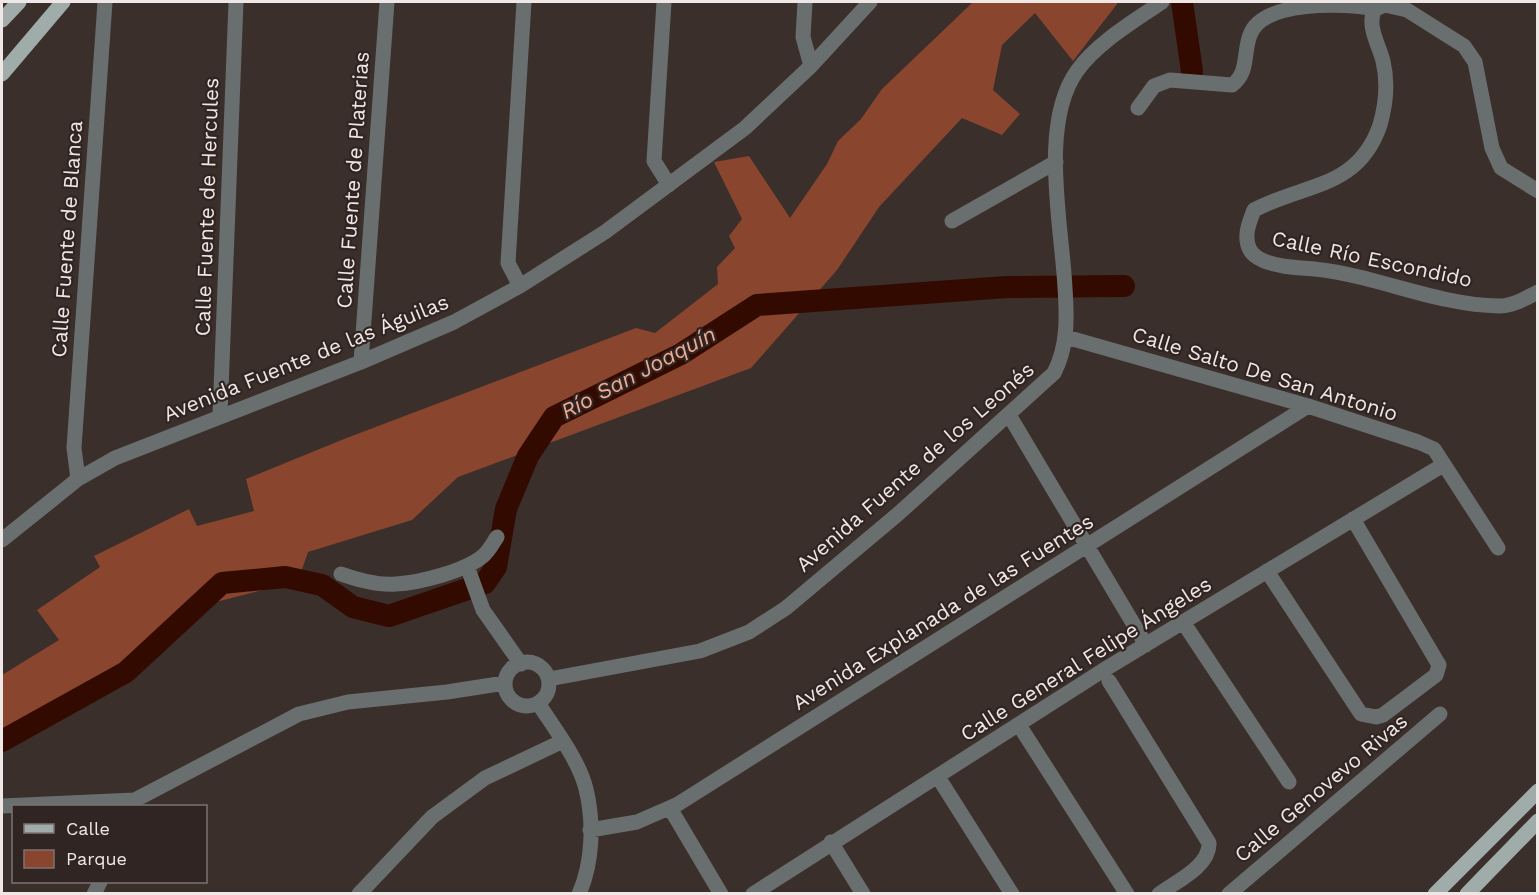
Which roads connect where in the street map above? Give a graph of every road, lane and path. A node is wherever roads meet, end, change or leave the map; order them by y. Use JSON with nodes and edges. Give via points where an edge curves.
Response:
{"nodes":[{"id":1,"x":20,"y":2,"type":"edge"},
{"id":2,"x":63,"y":2,"type":"edge"},
{"id":3,"x":105,"y":2,"type":"edge"},
{"id":4,"x":236,"y":2,"type":"edge"},
{"id":5,"x":387,"y":2,"type":"edge"},
{"id":6,"x":524,"y":2,"type":"edge"},
{"id":7,"x":664,"y":2,"type":"edge"},
{"id":8,"x":805,"y":2,"type":"edge"},
{"id":9,"x":870,"y":2,"type":"edge"},
{"id":10,"x":1162,"y":2,"type":"edge"},
{"id":11,"x":1375,"y":9,"type":"junction"},
{"id":12,"x":2,"y":20,"type":"edge"},
{"id":13,"x":811,"y":66,"type":"junction"},
{"id":14,"x":2,"y":75,"type":"edge"},
{"id":15,"x":1138,"y":108,"type":"dead end"},
{"id":16,"x":1056,"y":162,"type":"junction"},
{"id":17,"x":669,"y":185,"type":"junction"},
{"id":18,"x":1538,"y":191,"type":"edge"},
{"id":19,"x":952,"y":221,"type":"dead end"},
{"id":20,"x":520,"y":286,"type":"junction"},
{"id":21,"x":1538,"y":292,"type":"edge"},
{"id":22,"x":1066,"y":337,"type":"junction"},
{"id":23,"x":361,"y":362,"type":"junction"},
{"id":24,"x":1308,"y":406,"type":"junction"},
{"id":25,"x":220,"y":415,"type":"junction"},
{"id":26,"x":1009,"y":415,"type":"junction"},
{"id":27,"x":1443,"y":465,"type":"junction"},
{"id":28,"x":78,"y":479,"type":"junction"},
{"id":29,"x":1353,"y":519,"type":"junction"},
{"id":30,"x":497,"y":537,"type":"dead end"},
{"id":31,"x":2,"y":540,"type":"edge"},
{"id":32,"x":1088,"y":545,"type":"junction"},
{"id":33,"x":1498,"y":548,"type":"dead end"},
{"id":34,"x":1267,"y":571,"type":"junction"},
{"id":35,"x":341,"y":574,"type":"dead end"},
{"id":36,"x":472,"y":580,"type":"junction"},
{"id":37,"x":1183,"y":622,"type":"junction"},
{"id":38,"x":1146,"y":645,"type":"junction"},
{"id":39,"x":520,"y":664,"type":"junction"},
{"id":40,"x":549,"y":679,"type":"junction"},
{"id":41,"x":1108,"y":681,"type":"dead end"},
{"id":42,"x":505,"y":683,"type":"junction"},
{"id":43,"x":538,"y":703,"type":"junction"},
{"id":44,"x":1440,"y":714,"type":"dead end"},
{"id":45,"x":1019,"y":725,"type":"junction"},
{"id":46,"x":563,"y":741,"type":"junction"},
{"id":47,"x":938,"y":777,"type":"junction"},
{"id":48,"x":1289,"y":782,"type":"dead end"},
{"id":49,"x":1538,"y":791,"type":"edge"},
{"id":50,"x":134,"y":803,"type":"edge"},
{"id":51,"x":46,"y":805,"type":"edge"},
{"id":52,"x":670,"y":808,"type":"junction"},
{"id":53,"x":1538,"y":821,"type":"edge"},
{"id":54,"x":590,"y":830,"type":"junction"},
{"id":55,"x":831,"y":842,"type":"junction"},
{"id":56,"x":1239,"y":890,"type":"edge"},
{"id":57,"x":1445,"y":890,"type":"edge"},
{"id":58,"x":358,"y":894,"type":"edge"},
{"id":59,"x":579,"y":894,"type":"edge"},
{"id":60,"x":721,"y":894,"type":"edge"},
{"id":61,"x":753,"y":894,"type":"edge"},
{"id":62,"x":863,"y":894,"type":"edge"},
{"id":63,"x":1012,"y":894,"type":"edge"},
{"id":64,"x":1127,"y":894,"type":"edge"},
{"id":65,"x":1160,"y":894,"type":"edge"},
{"id":66,"x":1467,"y":894,"type":"edge"}],
"edges":[{"from":1,"to":12,"type":"main road"},
{"from":2,"to":14,"type":"main road"},
{"from":3,"to":28,"type":"street","name":"Calle Fuente de Blanca","via":[[74,448]]},
{"from":4,"to":25,"type":"street","name":"Calle Fuente de Hercules"},
{"from":5,"to":23,"type":"street","name":"Calle Fuente de Platerias"},
{"from":6,"to":20,"type":"street","via":[[508,263]]},
{"from":7,"to":17,"type":"street","via":[[654,161]]},
{"from":8,"to":13,"type":"street","via":[[803,37]]},
{"from":9,"to":13,"type":"street","name":"Avenida Fuente de las Águilas"},
{"from":10,"to":16,"type":"street","name":"Avenida Fuente de los Leonés","via":[[1098,50],[1077,71],[1058,119]]},
{"from":11,"to":15,"type":"street","via":[[1336,4],[1283,11],[1266,18],[1251,32],[1244,72],[1232,85],[1170,80],[1154,86]]},
{"from":11,"to":18,"type":"street","via":[[1385,5],[1407,10],[1464,46],[1475,62],[1492,148],[1501,168]]},
{"from":11,"to":21,"type":"street","name":"Calle Río Escondido","via":[[1372,30],[1386,71],[1387,88],[1373,144],[1358,164],[1332,181],[1254,210],[1246,231],[1250,250],[1261,260],[1291,268],[1321,269],[1435,296],[1501,306]]},
{"from":13,"to":17,"type":"street","name":"Avenida Fuente de las Águilas","via":[[745,128]]},
{"from":16,"to":19,"type":"street"},
{"from":16,"to":22,"type":"street","name":"Avenida Fuente de los Leonés"},
{"from":17,"to":20,"type":"street","name":"Avenida Fuente de las Águilas"},
{"from":20,"to":23,"type":"street","name":"Avenida Fuente de las Águilas","via":[[454,322]]},
{"from":22,"to":24,"type":"street","name":"Calle Salto De San Antonio"},
{"from":22,"to":26,"type":"street","name":"Avenida Fuente de los Leonés","via":[[1054,373]]},
{"from":23,"to":25,"type":"street","name":"Avenida Fuente de las Águilas"},
{"from":24,"to":27,"type":"street","name":"Calle Salto De San Antonio","via":[[1418,442],[1434,449]]},
{"from":24,"to":32,"type":"street","name":"Avenida Explanada de las Fuentes"},
{"from":25,"to":28,"type":"street","name":"Avenida Fuente de las Águilas","via":[[115,458]]},
{"from":26,"to":32,"type":"street"},
{"from":26,"to":40,"type":"street","name":"Avenida Fuente de los Leonés","via":[[786,608],[749,632],[700,651]]},
{"from":27,"to":29,"type":"street","name":"Calle General Felipe Ángeles"},
{"from":27,"to":33,"type":"street","name":"Calle Salto De San Antonio"},
{"from":28,"to":31,"type":"street","name":"Avenida Fuente de las Águilas"},
{"from":29,"to":34,"type":"street","name":"Calle General Felipe Ángeles"},
{"from":29,"to":34,"type":"street","via":[[1439,665],[1436,675],[1383,715],[1361,714]]},
{"from":30,"to":36,"type":"street"},
{"from":32,"to":38,"type":"street"},
{"from":32,"to":52,"type":"street","name":"Avenida Explanada de las Fuentes"},
{"from":34,"to":37,"type":"street","name":"Calle General Felipe Ángeles"},
{"from":35,"to":36,"type":"street","via":[[395,584]]},
{"from":36,"to":39,"type":"street","via":[[483,610]]},
{"from":37,"to":38,"type":"street","name":"Calle General Felipe Ángeles"},
{"from":37,"to":48,"type":"street"},
{"from":38,"to":45,"type":"street","name":"Calle General Felipe Ángeles"},
{"from":39,"to":40,"type":"street","via":[[528,662],[541,667]]},
{"from":39,"to":42,"type":"street"},
{"from":40,"to":43,"type":"street","via":[[548,693]]},
{"from":41,"to":65,"type":"street","via":[[1209,843],[1210,852],[1204,861]]},
{"from":42,"to":43,"type":"street","via":[[507,692],[520,705]]},
{"from":42,"to":50,"type":"street","via":[[348,702],[299,714]]},
{"from":43,"to":46,"type":"street"},
{"from":44,"to":56,"type":"street","name":"Calle Genovevo Rivas"},
{"from":45,"to":47,"type":"street","name":"Calle General Felipe Ángeles"},
{"from":45,"to":64,"type":"street"},
{"from":46,"to":54,"type":"street","via":[[586,788]]},
{"from":46,"to":58,"type":"street","via":[[485,778],[432,817]]},
{"from":47,"to":55,"type":"street","name":"Calle General Felipe Ángeles"},
{"from":47,"to":63,"type":"street"},
{"from":49,"to":57,"type":"main road"},
{"from":50,"to":51,"type":"street"},
{"from":52,"to":54,"type":"street","name":"Avenida Explanada de las Fuentes","via":[[637,822]]},
{"from":52,"to":60,"type":"street"},
{"from":53,"to":66,"type":"main road"},
{"from":54,"to":59,"type":"street","via":[[589,863]]},
{"from":55,"to":61,"type":"street","name":"Calle General Felipe Ángeles"},
{"from":55,"to":62,"type":"street"}]}
